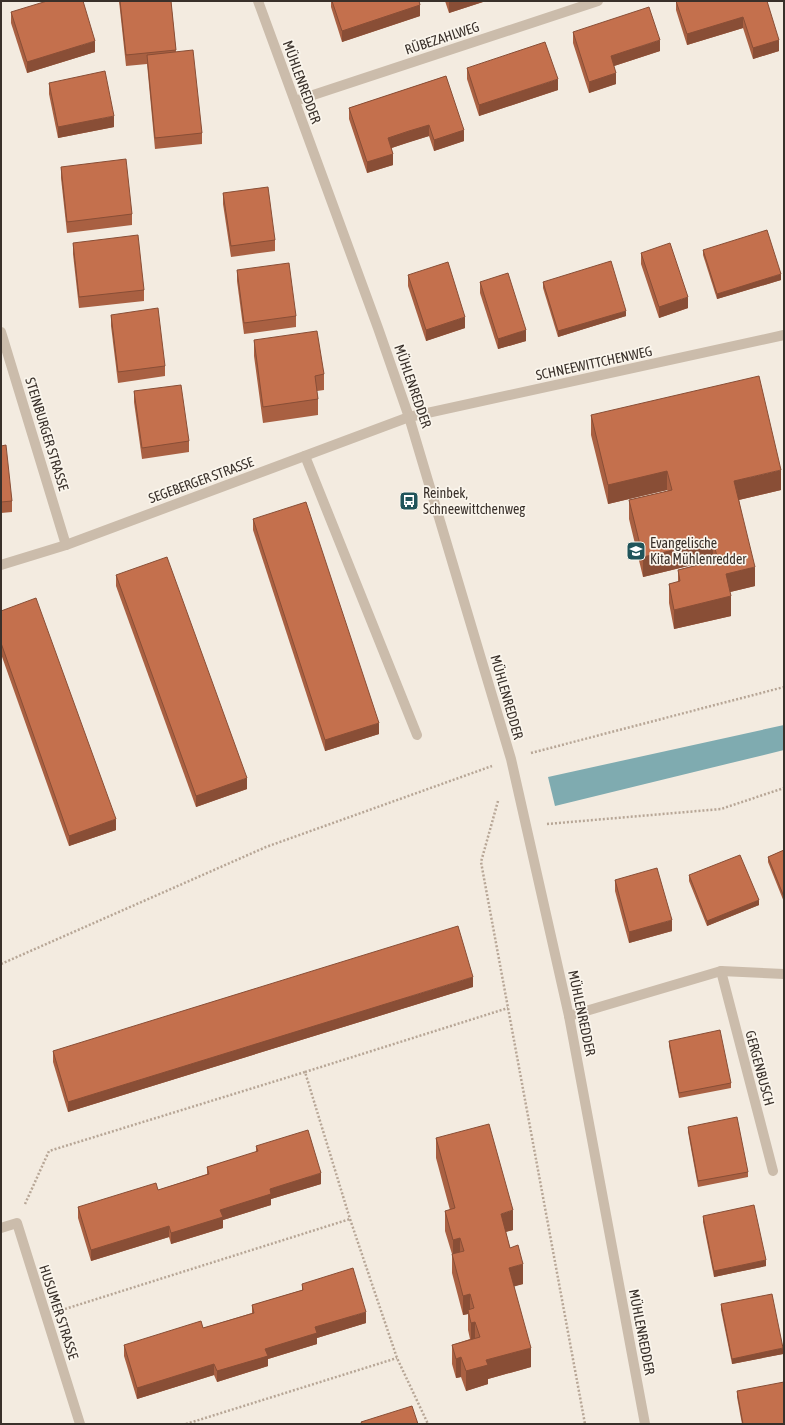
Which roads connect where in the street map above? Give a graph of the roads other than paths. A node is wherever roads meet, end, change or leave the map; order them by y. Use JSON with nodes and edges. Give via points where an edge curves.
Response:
{"nodes":[{"id":1,"x":258,"y":1,"type":"edge"},
{"id":2,"x":598,"y":1,"type":"edge"},
{"id":3,"x":295,"y":101,"type":"junction"},
{"id":4,"x":1,"y":332,"type":"edge"},
{"id":5,"x":784,"y":335,"type":"edge"},
{"id":6,"x":409,"y":417,"type":"junction"},
{"id":7,"x":306,"y":456,"type":"junction"},
{"id":8,"x":66,"y":545,"type":"junction"},
{"id":9,"x":1,"y":565,"type":"edge"},
{"id":10,"x":417,"y":735,"type":"dead end"},
{"id":11,"x":720,"y":971,"type":"junction"},
{"id":12,"x":784,"y":974,"type":"edge"},
{"id":13,"x":569,"y":1016,"type":"junction"},
{"id":14,"x":773,"y":1171,"type":"dead end"},
{"id":15,"x":1,"y":1228,"type":"edge"},
{"id":16,"x":80,"y":1424,"type":"edge"},
{"id":17,"x":645,"y":1424,"type":"edge"}],
"edges":[{"from":1,"to":3,"type":"street","name":"MÜHLENREDDER"},
{"from":2,"to":3,"type":"street","name":"RÜBEZAHLWEG"},
{"from":3,"to":6,"type":"street","name":"MÜHLENREDDER"},
{"from":4,"to":8,"type":"street","name":"STEINBURGER STRASSE"},
{"from":5,"to":6,"type":"street","name":"SCHNEEWITTCHENWEG"},
{"from":6,"to":7,"type":"street","name":"SEGEBERGER STRASSE"},
{"from":6,"to":13,"type":"street","name":"MÜHLENREDDER","via":[[511,759]]},
{"from":7,"to":8,"type":"street","name":"SEGEBERGER STRASSE"},
{"from":7,"to":10,"type":"street"},
{"from":8,"to":9,"type":"street","name":"SEGEBERGER STRASSE"},
{"from":11,"to":12,"type":"street"},
{"from":11,"to":13,"type":"street"},
{"from":11,"to":14,"type":"street","name":"GERGENBUSCH"},
{"from":13,"to":17,"type":"street","name":"MÜHLENREDDER"},
{"from":15,"to":16,"type":"street","name":"HUSUMER STRASSE","via":[[16,1223]]}]}
